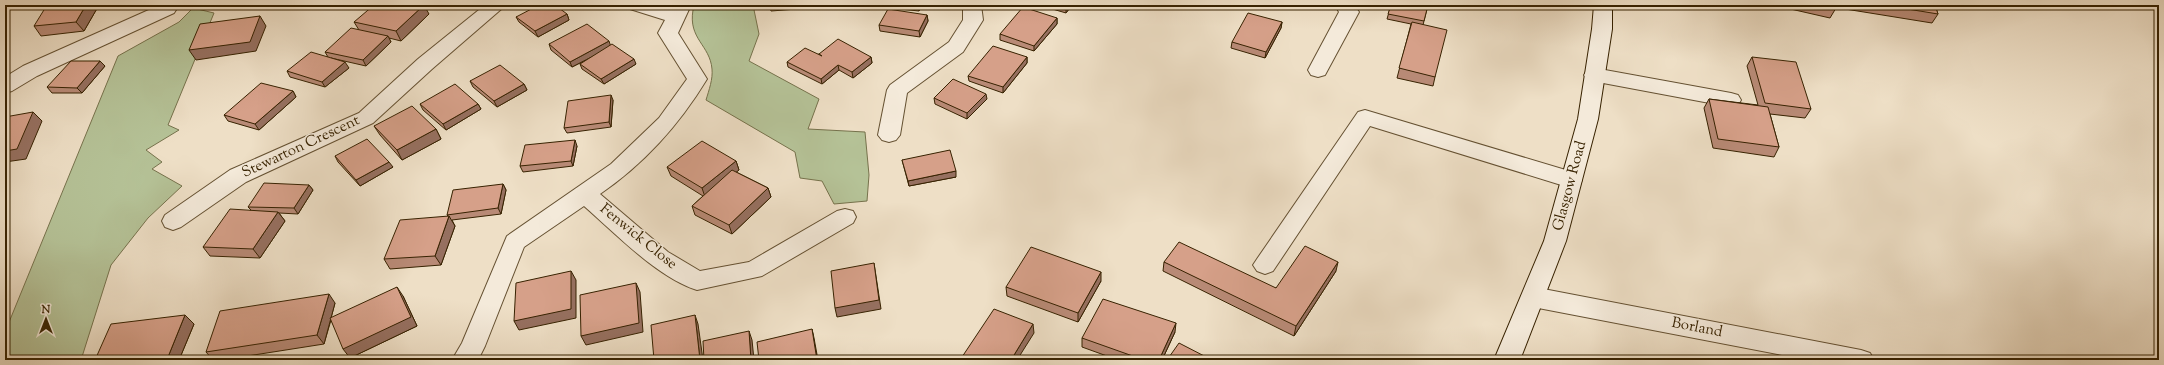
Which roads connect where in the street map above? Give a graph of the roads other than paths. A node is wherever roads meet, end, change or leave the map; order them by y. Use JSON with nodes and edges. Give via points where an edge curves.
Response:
{"nodes":[{"id":1,"x":170,"y":5,"type":"edge"},
{"id":2,"x":497,"y":5,"type":"edge"},
{"id":3,"x":637,"y":5,"type":"edge"},
{"id":4,"x":972,"y":5,"type":"edge"},
{"id":5,"x":1344,"y":5,"type":"edge"},
{"id":6,"x":1603,"y":5,"type":"edge"},
{"id":7,"x":679,"y":11,"type":"edge"},
{"id":8,"x":1318,"y":70,"type":"dead end"},
{"id":9,"x":1594,"y":75,"type":"junction"},
{"id":10,"x":5,"y":86,"type":"edge"},
{"id":11,"x":1730,"y":100,"type":"edge"},
{"id":12,"x":889,"y":135,"type":"dead end"},
{"id":13,"x":1572,"y":180,"type":"junction"},
{"id":14,"x":584,"y":194,"type":"junction"},
{"id":15,"x":845,"y":218,"type":"dead end"},
{"id":16,"x":172,"y":221,"type":"dead end"},
{"id":17,"x":1265,"y":265,"type":"dead end"},
{"id":18,"x":1533,"y":297,"type":"junction"},
{"id":19,"x":465,"y":360,"type":"edge"},
{"id":20,"x":1507,"y":360,"type":"edge"},
{"id":21,"x":1861,"y":360,"type":"edge"}],
"edges":[{"from":1,"to":10,"type":"street","via":[[167,9],[30,71]]},
{"from":2,"to":16,"type":"street","name":"Stewarton Crescent","via":[[425,64],[366,118],[238,176]]},
{"from":3,"to":7,"type":"street"},
{"from":4,"to":12,"type":"street","via":[[973,20],[956,46],[897,90]]},
{"from":5,"to":8,"type":"street","via":[[1349,12]]},
{"from":6,"to":9,"type":"street","name":"Glasgow Road","via":[[1602,29]]},
{"from":7,"to":14,"type":"street","via":[[668,33],[697,79],[666,123],[619,170]]},
{"from":9,"to":11,"type":"street"},
{"from":9,"to":13,"type":"street","name":"Glasgow Road","via":[[1588,119]]},
{"from":13,"to":17,"type":"street","via":[[1365,117]]},
{"from":13,"to":18,"type":"street","name":"Glasgow Road","via":[[1556,241]]},
{"from":14,"to":15,"type":"street","name":"Fenwick Close","via":[[660,258],[697,281],[754,270]]},
{"from":14,"to":19,"type":"street","via":[[515,242]]},
{"from":18,"to":20,"type":"street","name":"Glasgow Road"},
{"from":18,"to":21,"type":"street","name":"Borland"}]}
